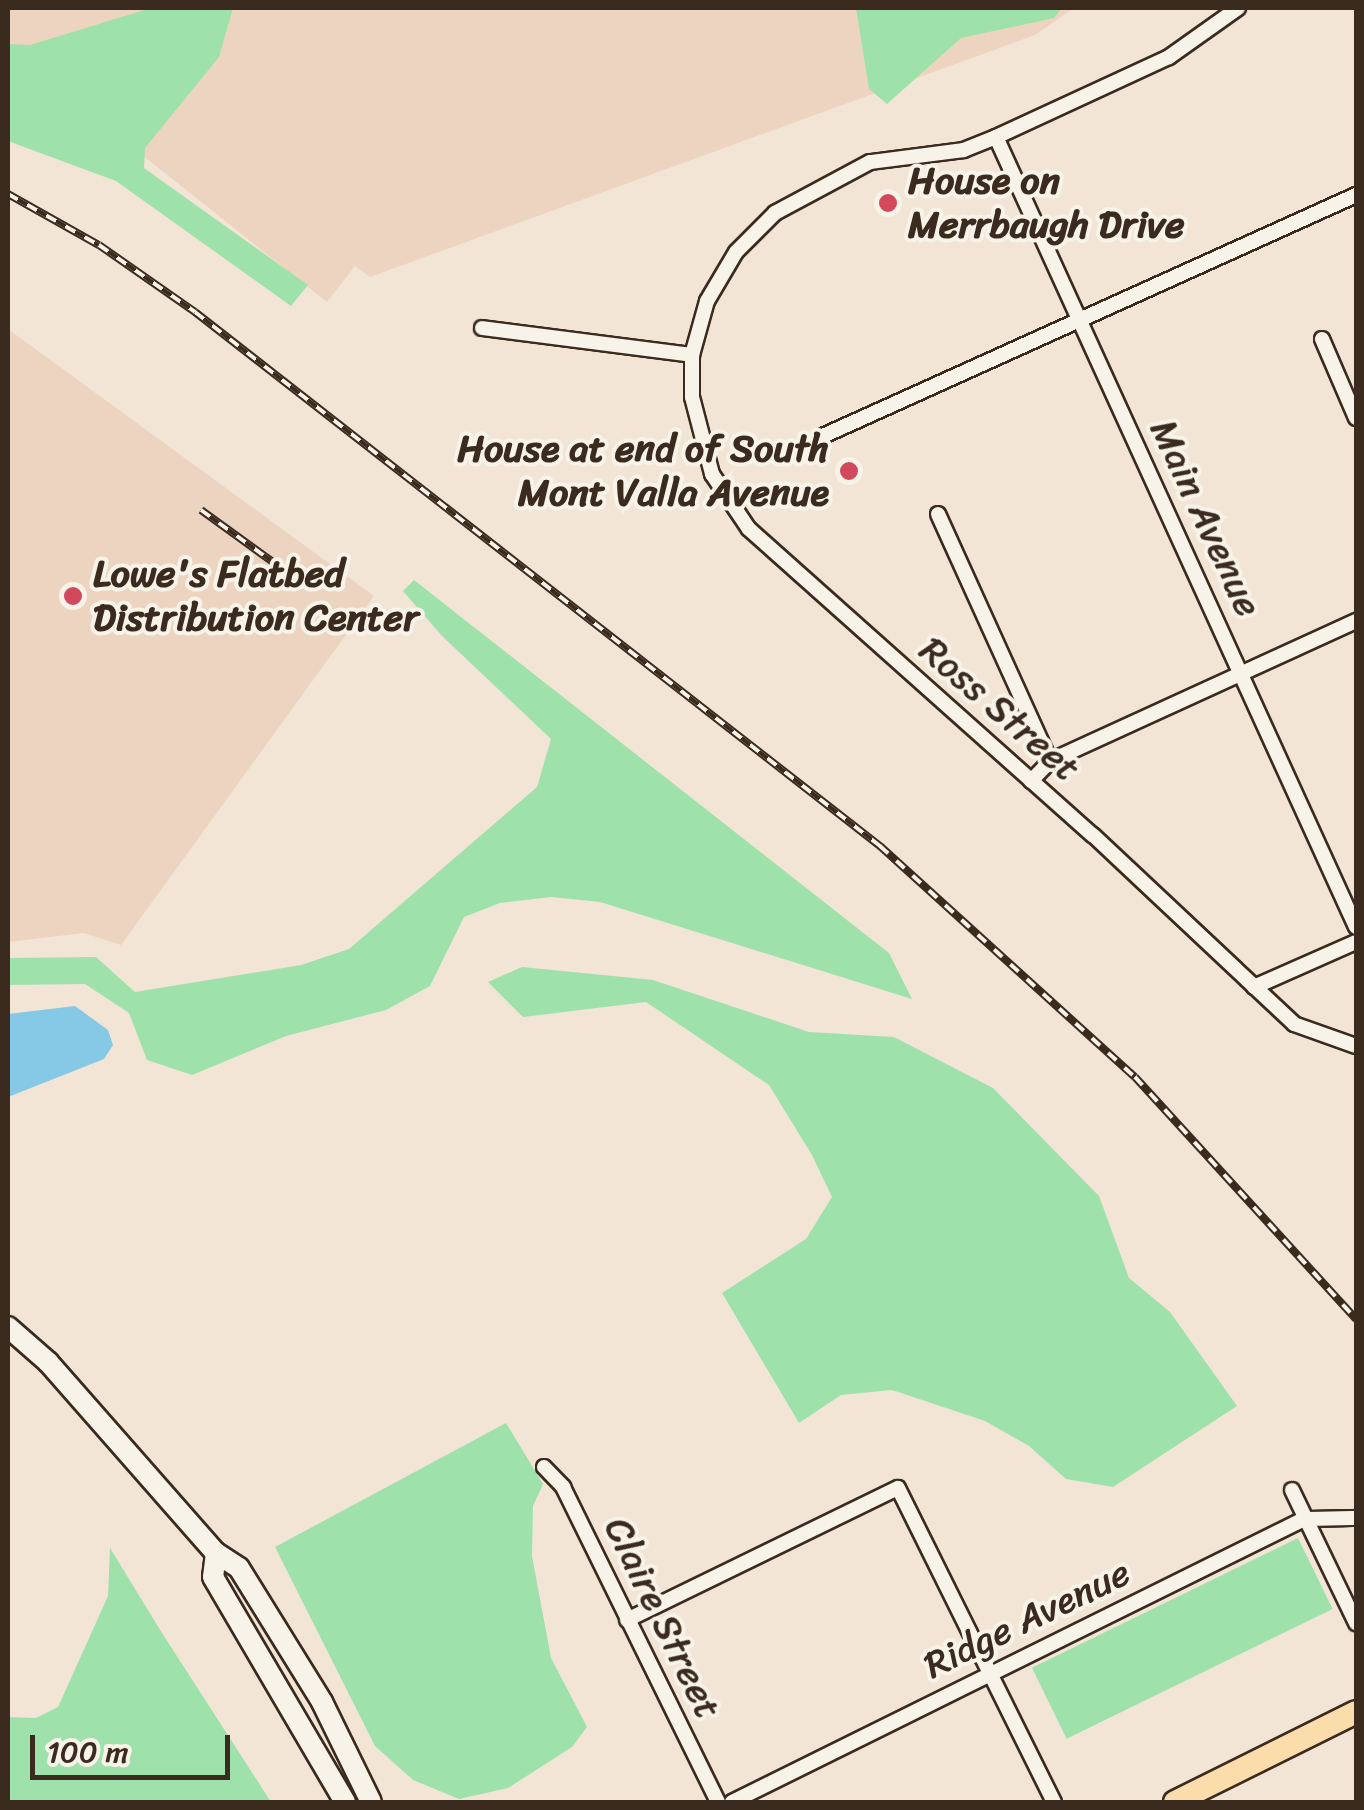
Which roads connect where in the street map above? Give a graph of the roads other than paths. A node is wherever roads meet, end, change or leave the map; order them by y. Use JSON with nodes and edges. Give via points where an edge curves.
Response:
{"nodes":[{"id":1,"x":1238,"y":8,"type":"edge"},
{"id":2,"x":996,"y":137,"type":"junction"},
{"id":3,"x":1356,"y":194,"type":"edge"},
{"id":4,"x":1080,"y":320,"type":"junction"},
{"id":5,"x":482,"y":328,"type":"dead end"},
{"id":6,"x":1322,"y":339,"type":"dead end"},
{"id":7,"x":692,"y":355,"type":"junction"},
{"id":8,"x":1356,"y":418,"type":"edge"},
{"id":9,"x":825,"y":435,"type":"dead end"},
{"id":10,"x":938,"y":514,"type":"dead end"},
{"id":11,"x":1356,"y":621,"type":"edge"},
{"id":12,"x":1241,"y":674,"type":"junction"},
{"id":13,"x":1050,"y":761,"type":"junction"},
{"id":14,"x":1031,"y":781,"type":"junction"},
{"id":15,"x":1356,"y":927,"type":"edge"},
{"id":16,"x":1356,"y":942,"type":"edge"},
{"id":17,"x":1254,"y":987,"type":"junction"},
{"id":18,"x":1356,"y":1046,"type":"edge"},
{"id":19,"x":8,"y":1327,"type":"edge"},
{"id":20,"x":544,"y":1468,"type":"dead end"},
{"id":21,"x":1292,"y":1490,"type":"dead end"},
{"id":22,"x":1356,"y":1518,"type":"edge"},
{"id":23,"x":1304,"y":1519,"type":"junction"},
{"id":24,"x":216,"y":1553,"type":"junction"},
{"id":25,"x":627,"y":1620,"type":"junction"},
{"id":26,"x":1356,"y":1623,"type":"edge"},
{"id":27,"x":990,"y":1673,"type":"junction"},
{"id":28,"x":1356,"y":1712,"type":"edge"},
{"id":29,"x":345,"y":1802,"type":"edge"},
{"id":30,"x":371,"y":1802,"type":"edge"},
{"id":31,"x":718,"y":1802,"type":"edge"},
{"id":32,"x":732,"y":1802,"type":"edge"},
{"id":33,"x":1054,"y":1802,"type":"edge"},
{"id":34,"x":1175,"y":1802,"type":"edge"}],
"edges":[{"from":1,"to":2,"type":"street","via":[[1169,57]]},
{"from":2,"to":4,"type":"street","name":"Main Avenue"},
{"from":2,"to":7,"type":"street","via":[[964,150],[870,162],[774,212],[721,274]]},
{"from":3,"to":4,"type":"street"},
{"from":4,"to":9,"type":"street"},
{"from":4,"to":12,"type":"street","name":"Main Avenue"},
{"from":5,"to":7,"type":"street"},
{"from":6,"to":8,"type":"street"},
{"from":7,"to":14,"type":"street","name":"Ross Street","via":[[700,439],[729,505]]},
{"from":10,"to":13,"type":"street"},
{"from":11,"to":12,"type":"street"},
{"from":12,"to":13,"type":"street"},
{"from":12,"to":15,"type":"street","name":"Main Avenue"},
{"from":13,"to":14,"type":"street"},
{"from":14,"to":17,"type":"street","name":"Ross Street"},
{"from":16,"to":17,"type":"street"},
{"from":17,"to":18,"type":"street","name":"Ross Street","via":[[1308,1034]]},
{"from":19,"to":24,"type":"main road","via":[[48,1362]]},
{"from":20,"to":25,"type":"street","name":"Claire Street","via":[[563,1487]]},
{"from":21,"to":23,"type":"street"},
{"from":22,"to":23,"type":"street","name":"Ridge Avenue"},
{"from":23,"to":26,"type":"street"},
{"from":23,"to":27,"type":"street","name":"Ridge Avenue"},
{"from":24,"to":29,"type":"main road","via":[[213,1577]]},
{"from":24,"to":30,"type":"main road","via":[[240,1568],[322,1702]]},
{"from":25,"to":27,"type":"street","via":[[898,1488]]},
{"from":25,"to":31,"type":"street","name":"Claire Street"},
{"from":27,"to":32,"type":"street","name":"Ridge Avenue"},
{"from":27,"to":33,"type":"street"},
{"from":28,"to":34,"type":"main road"}]}
